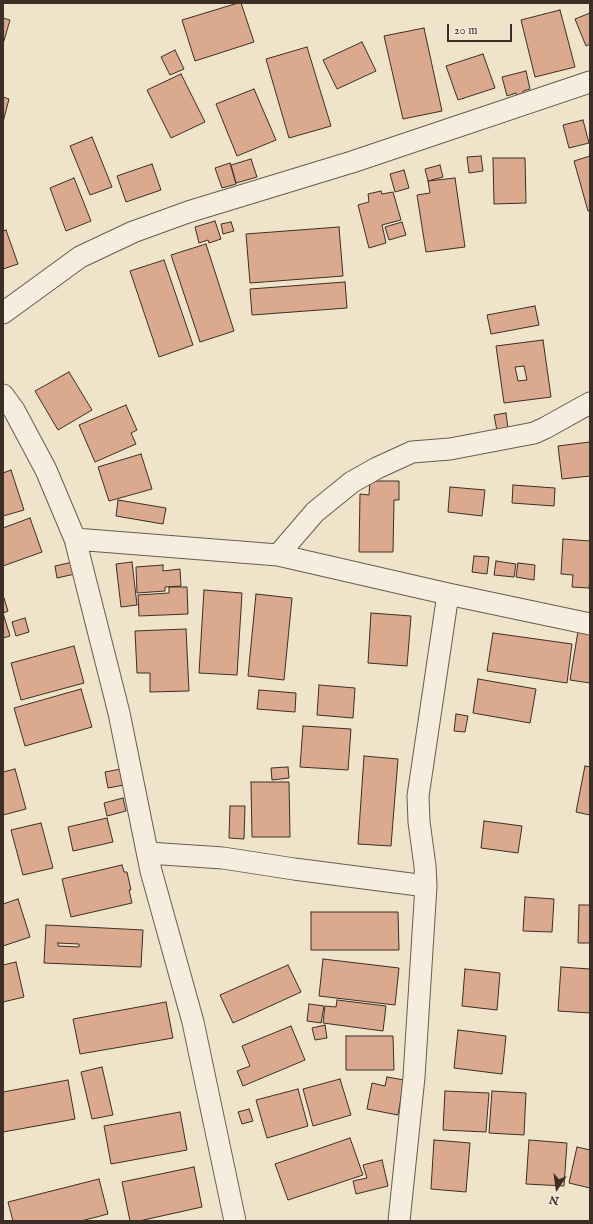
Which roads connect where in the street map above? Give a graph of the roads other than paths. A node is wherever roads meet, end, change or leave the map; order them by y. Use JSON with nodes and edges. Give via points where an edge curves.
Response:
{"nodes":[{"id":1,"x":590,"y":82,"type":"edge"},
{"id":2,"x":3,"y":313,"type":"edge"},
{"id":3,"x":3,"y":395,"type":"edge"},
{"id":4,"x":590,"y":403,"type":"edge"},
{"id":5,"x":75,"y":539,"type":"junction"},
{"id":6,"x":278,"y":555,"type":"junction"},
{"id":7,"x":448,"y":594,"type":"junction"},
{"id":8,"x":590,"y":624,"type":"edge"},
{"id":9,"x":148,"y":853,"type":"junction"},
{"id":10,"x":426,"y":886,"type":"junction"},
{"id":11,"x":235,"y":1221,"type":"edge"},
{"id":12,"x":399,"y":1221,"type":"edge"}],
"edges":[{"from":1,"to":2,"type":"street","via":[[133,232],[80,257]]},
{"from":3,"to":5,"type":"street","via":[[14,410],[46,470]]},
{"from":4,"to":6,"type":"street","via":[[534,433],[450,449],[412,452],[377,468],[352,482],[315,512]]},
{"from":5,"to":6,"type":"street"},
{"from":5,"to":9,"type":"street","via":[[119,713]]},
{"from":6,"to":7,"type":"street"},
{"from":7,"to":8,"type":"street"},
{"from":7,"to":10,"type":"street","via":[[418,796]]},
{"from":9,"to":10,"type":"street","via":[[223,858]]},
{"from":9,"to":11,"type":"street","via":[[193,1022]]},
{"from":10,"to":12,"type":"street","via":[[414,1077]]}]}
